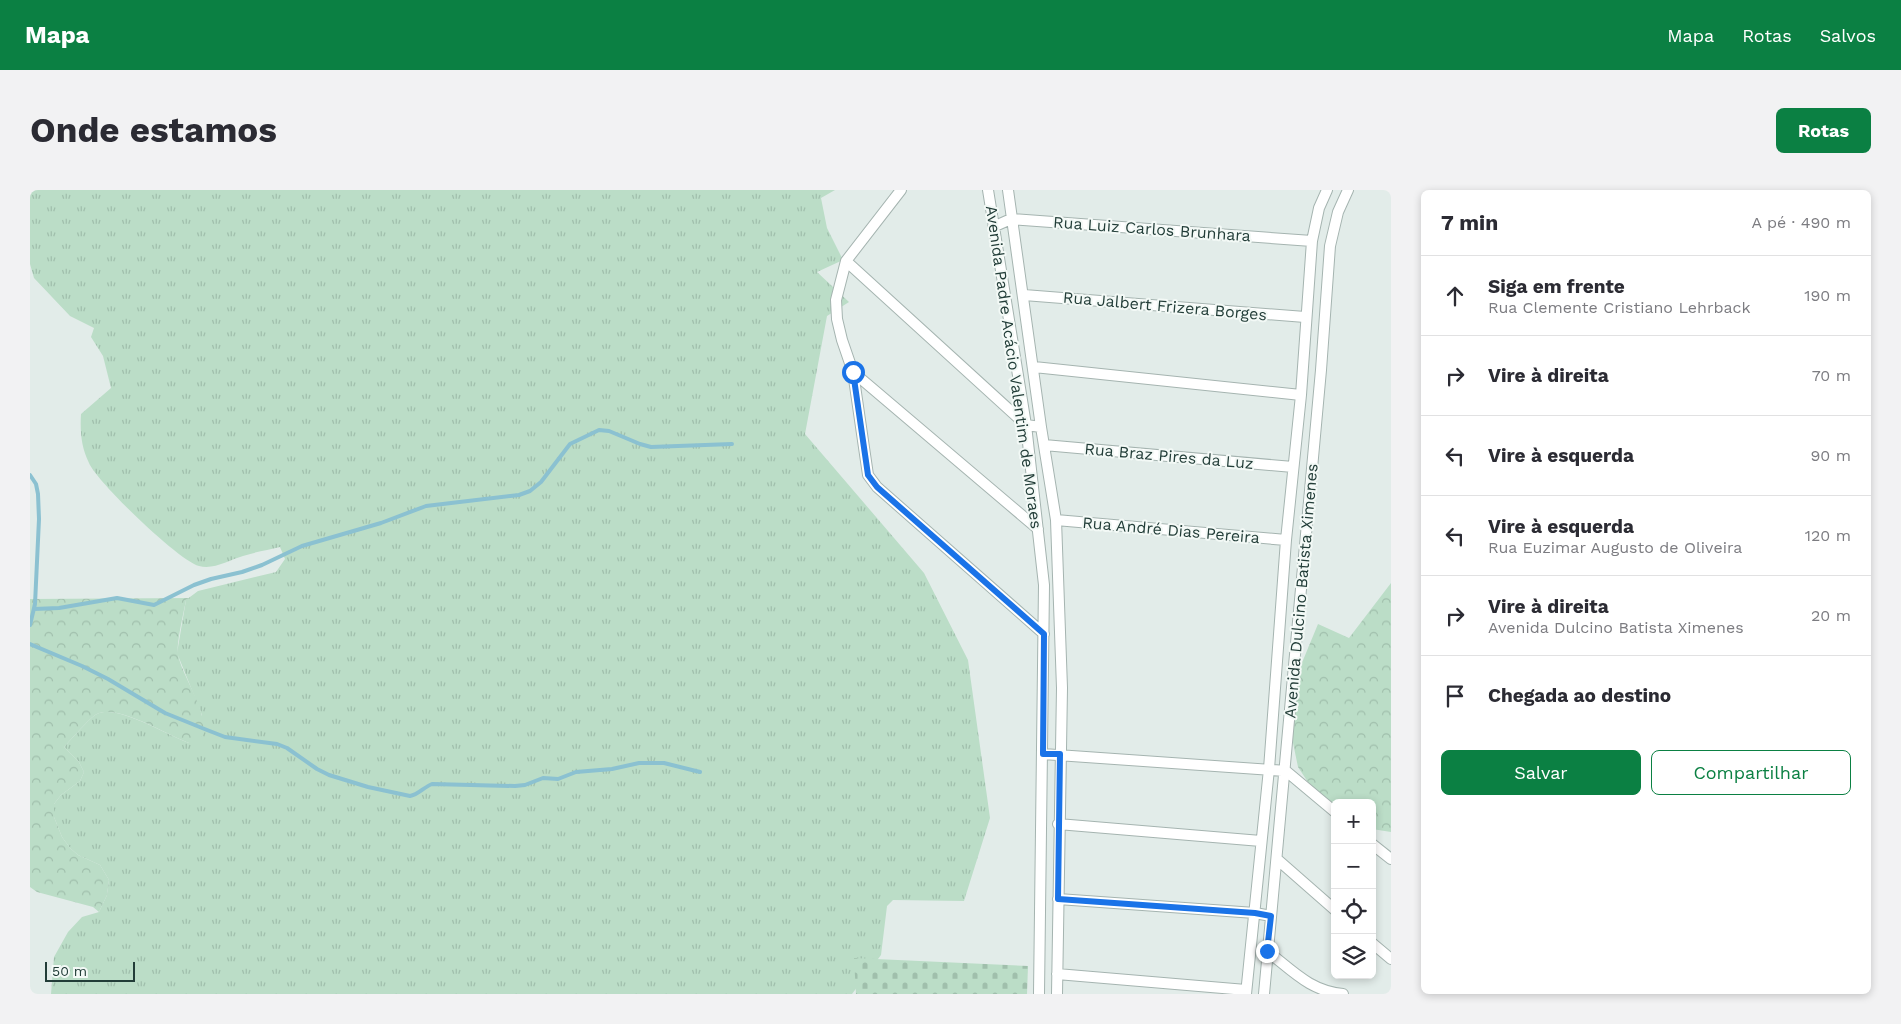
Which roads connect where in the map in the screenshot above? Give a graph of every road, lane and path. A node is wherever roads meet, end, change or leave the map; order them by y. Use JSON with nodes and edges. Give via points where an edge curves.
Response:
{"nodes":[{"id":1,"x":901,"y":190,"type":"edge"},
{"id":2,"x":988,"y":190,"type":"edge"},
{"id":3,"x":1008,"y":190,"type":"edge"},
{"id":4,"x":1327,"y":190,"type":"edge"},
{"id":5,"x":1348,"y":190,"type":"edge"},
{"id":6,"x":1011,"y":219,"type":"junction"},
{"id":7,"x":993,"y":227,"type":"junction"},
{"id":8,"x":1312,"y":241,"type":"junction"},
{"id":9,"x":846,"y":261,"type":"junction"},
{"id":10,"x":1024,"y":294,"type":"junction"},
{"id":11,"x":1305,"y":317,"type":"junction"},
{"id":12,"x":1034,"y":367,"type":"junction"},
{"id":13,"x":853,"y":372,"type":"junction"},
{"id":14,"x":1301,"y":395,"type":"junction"},
{"id":15,"x":1026,"y":425,"type":"junction"},
{"id":16,"x":1041,"y":427,"type":"junction"},
{"id":17,"x":1044,"y":445,"type":"junction"},
{"id":18,"x":1293,"y":467,"type":"junction"},
{"id":19,"x":1056,"y":520,"type":"junction"},
{"id":20,"x":1038,"y":529,"type":"junction"},
{"id":21,"x":1286,"y":540,"type":"junction"},
{"id":22,"x":1044,"y":585,"type":"junction"},
{"id":23,"x":1059,"y":586,"type":"junction"},
{"id":24,"x":1044,"y":634,"type":"junction"},
{"id":25,"x":1043,"y":754,"type":"junction"},
{"id":26,"x":1060,"y":754,"type":"junction"},
{"id":27,"x":1269,"y":769,"type":"junction"},
{"id":28,"x":1286,"y":771,"type":"junction"},
{"id":29,"x":1331,"y":809,"type":"edge"},
{"id":30,"x":1058,"y":824,"type":"junction"},
{"id":31,"x":1261,"y":841,"type":"junction"},
{"id":32,"x":1376,"y":847,"type":"edge"},
{"id":33,"x":1391,"y":859,"type":"edge"},
{"id":34,"x":1278,"y":860,"type":"junction"},
{"id":35,"x":1058,"y":899,"type":"junction"},
{"id":36,"x":1331,"y":906,"type":"edge"},
{"id":37,"x":1255,"y":913,"type":"junction"},
{"id":38,"x":1271,"y":916,"type":"junction"},
{"id":39,"x":1376,"y":946,"type":"edge"},
{"id":40,"x":1267,"y":951,"type":"junction"},
{"id":41,"x":1391,"y":959,"type":"edge"},
{"id":42,"x":1057,"y":974,"type":"junction"},
{"id":43,"x":1246,"y":992,"type":"edge"},
{"id":44,"x":1039,"y":994,"type":"edge"},
{"id":45,"x":1057,"y":994,"type":"edge"},
{"id":46,"x":1264,"y":994,"type":"edge"},
{"id":47,"x":1343,"y":994,"type":"edge"}],
"edges":[{"from":1,"to":9,"type":"street"},
{"from":2,"to":7,"type":"street","name":"Avenida Padre Acácio Valentim de Moraes"},
{"from":3,"to":6,"type":"street","name":"Avenida Padre Acácio Valentim de Moraes"},
{"from":4,"to":8,"type":"street","name":"Avenida Dulcino Batista Ximenes"},
{"from":5,"to":28,"type":"street","name":"Avenida Dulcino Batista Ximenes","via":[[1338,212],[1330,246]]},
{"from":6,"to":7,"type":"street","name":"Rua Luiz Carlos Brunhara"},
{"from":6,"to":8,"type":"street","name":"Rua Luiz Carlos Brunhara"},
{"from":6,"to":10,"type":"street","name":"Avenida Padre Acácio Valentim de Moraes"},
{"from":7,"to":15,"type":"street","name":"Avenida Padre Acácio Valentim de Moraes"},
{"from":8,"to":11,"type":"street","name":"Avenida Dulcino Batista Ximenes"},
{"from":9,"to":13,"type":"street","via":[[836,300],[837,319]]},
{"from":9,"to":15,"type":"street"},
{"from":10,"to":11,"type":"street","name":"Rua Jalbert Frizera Borges"},
{"from":10,"to":12,"type":"street","name":"Avenida Padre Acácio Valentim de Moraes"},
{"from":11,"to":14,"type":"street","name":"Avenida Dulcino Batista Ximenes"},
{"from":12,"to":14,"type":"street"},
{"from":12,"to":16,"type":"street","name":"Avenida Padre Acácio Valentim de Moraes"},
{"from":13,"to":20,"type":"street"},
{"from":13,"to":24,"type":"street","via":[[868,475],[877,487]]},
{"from":14,"to":18,"type":"street","name":"Avenida Dulcino Batista Ximenes"},
{"from":15,"to":16,"type":"street"},
{"from":15,"to":20,"type":"street","name":"Avenida Padre Acácio Valentim de Moraes"},
{"from":16,"to":17,"type":"street","name":"Avenida Padre Acácio Valentim de Moraes"},
{"from":17,"to":18,"type":"street","name":"Rua Braz Pires da Luz"},
{"from":17,"to":19,"type":"street","name":"Avenida Padre Acácio Valentim de Moraes"},
{"from":18,"to":21,"type":"street","name":"Avenida Dulcino Batista Ximenes"},
{"from":19,"to":21,"type":"street","name":"Rua André Dias Pereira"},
{"from":19,"to":23,"type":"street","name":"Avenida Padre Acácio Valentim de Moraes"},
{"from":20,"to":22,"type":"street","name":"Avenida Padre Acácio Valentim de Moraes"},
{"from":21,"to":27,"type":"street","name":"Avenida Dulcino Batista Ximenes"},
{"from":22,"to":23,"type":"street"},
{"from":22,"to":24,"type":"street","name":"Avenida Padre Acácio Valentim de Moraes"},
{"from":23,"to":26,"type":"street","name":"Avenida Padre Acácio Valentim de Moraes","via":[[1062,663]]},
{"from":24,"to":25,"type":"street","name":"Avenida Padre Acácio Valentim de Moraes"},
{"from":25,"to":26,"type":"street"},
{"from":25,"to":44,"type":"street","name":"Avenida Padre Acácio Valentim de Moraes"},
{"from":26,"to":27,"type":"street"},
{"from":26,"to":30,"type":"street","name":"Avenida Padre Acácio Valentim de Moraes"},
{"from":27,"to":28,"type":"street"},
{"from":27,"to":31,"type":"street","name":"Avenida Dulcino Batista Ximenes"},
{"from":28,"to":29,"type":"street"},
{"from":28,"to":34,"type":"street","name":"Avenida Dulcino Batista Ximenes"},
{"from":30,"to":31,"type":"street"},
{"from":30,"to":35,"type":"street","name":"Avenida Padre Acácio Valentim de Moraes"},
{"from":31,"to":37,"type":"street","name":"Avenida Dulcino Batista Ximenes"},
{"from":32,"to":33,"type":"street"},
{"from":34,"to":36,"type":"street"},
{"from":34,"to":38,"type":"street","name":"Avenida Dulcino Batista Ximenes"},
{"from":35,"to":37,"type":"street"},
{"from":35,"to":42,"type":"street","name":"Avenida Padre Acácio Valentim de Moraes"},
{"from":37,"to":38,"type":"street"},
{"from":37,"to":43,"type":"street","name":"Avenida Dulcino Batista Ximenes"},
{"from":38,"to":40,"type":"street","name":"Avenida Dulcino Batista Ximenes"},
{"from":39,"to":41,"type":"street"},
{"from":40,"to":46,"type":"street","name":"Avenida Dulcino Batista Ximenes"},
{"from":40,"to":47,"type":"street","via":[[1308,984]]},
{"from":42,"to":43,"type":"street"},
{"from":42,"to":45,"type":"street","name":"Avenida Padre Acácio Valentim de Moraes"}]}
